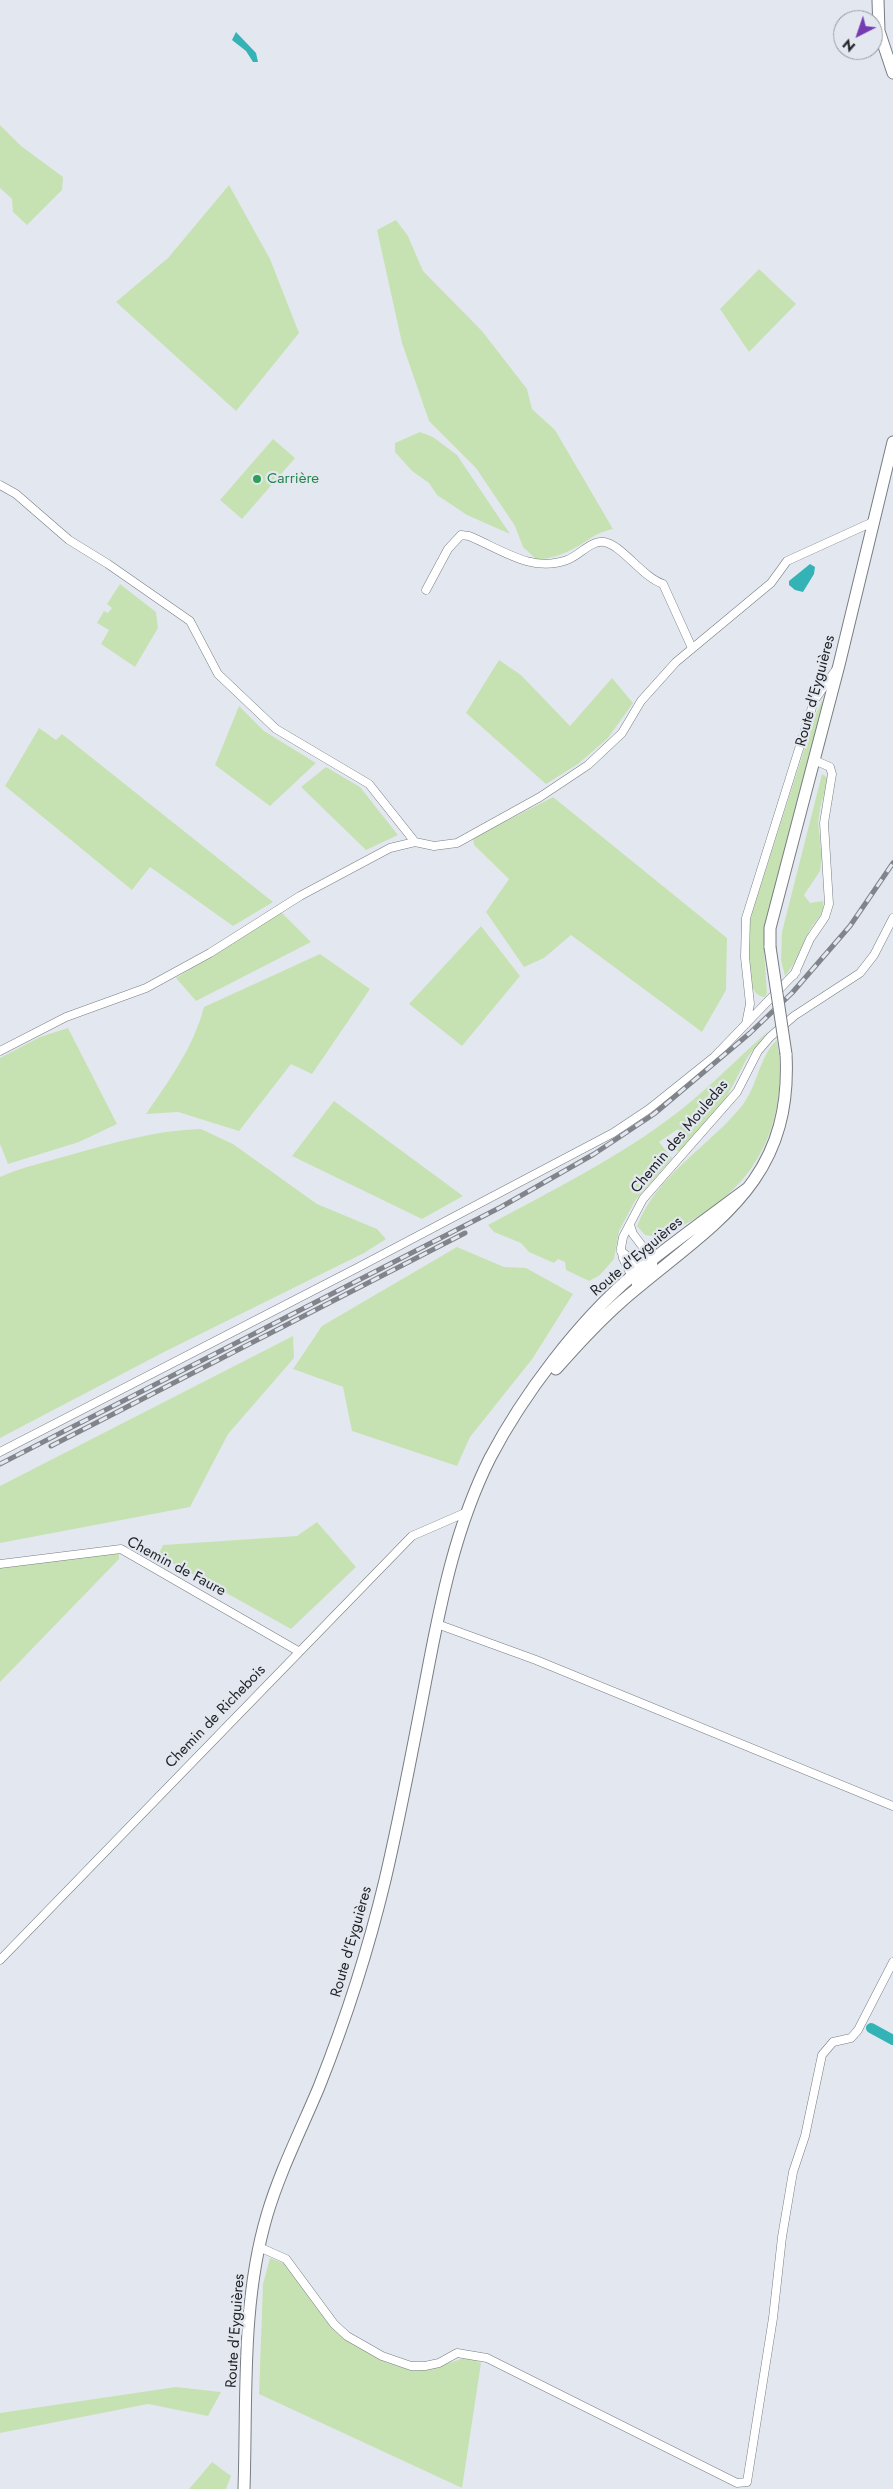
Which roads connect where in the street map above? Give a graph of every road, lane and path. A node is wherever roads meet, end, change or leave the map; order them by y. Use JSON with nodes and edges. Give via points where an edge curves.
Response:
{"nodes":[{"id":1,"x":878,"y":0,"type":"edge"},
{"id":2,"x":893,"y":73,"type":"edge"},
{"id":3,"x":893,"y":442,"type":"edge"},
{"id":4,"x":0,"y":485,"type":"edge"},
{"id":5,"x":875,"y":521,"type":"junction"},
{"id":6,"x":426,"y":590,"type":"dead end"},
{"id":7,"x":692,"y":648,"type":"junction"},
{"id":8,"x":839,"y":665,"type":"junction"},
{"id":9,"x":814,"y":760,"type":"junction"},
{"id":10,"x":415,"y":842,"type":"junction"},
{"id":11,"x":893,"y":918,"type":"edge"},
{"id":12,"x":745,"y":1027,"type":"junction"},
{"id":13,"x":0,"y":1051,"type":"edge"},
{"id":14,"x":748,"y":1188,"type":"junction"},
{"id":15,"x":630,"y":1226,"type":"junction"},
{"id":16,"x":621,"y":1250,"type":"junction"},
{"id":17,"x":649,"y":1265,"type":"junction"},
{"id":18,"x":663,"y":1268,"type":"junction"},
{"id":19,"x":632,"y":1276,"type":"junction"},
{"id":20,"x":586,"y":1335,"type":"junction"},
{"id":21,"x":520,"y":1409,"type":"junction"},
{"id":22,"x":0,"y":1452,"type":"edge"},
{"id":23,"x":467,"y":1512,"type":"junction"},
{"id":24,"x":0,"y":1564,"type":"edge"},
{"id":25,"x":437,"y":1624,"type":"junction"},
{"id":26,"x":298,"y":1651,"type":"junction"},
{"id":27,"x":893,"y":1806,"type":"edge"},
{"id":28,"x":0,"y":1960,"type":"edge"},
{"id":29,"x":893,"y":1962,"type":"edge"},
{"id":30,"x":259,"y":2247,"type":"junction"},
{"id":31,"x":244,"y":2489,"type":"edge"}],
"edges":[{"from":1,"to":2,"type":"main road","via":[[879,31]]},
{"from":3,"to":5,"type":"main road","name":"Route d'Eyguières"},
{"from":4,"to":10,"type":"street","via":[[16,494],[69,540],[190,621],[218,674],[276,728],[369,784]]},
{"from":5,"to":7,"type":"street","via":[[787,561],[771,584]]},
{"from":5,"to":8,"type":"main road","name":"Route d'Eyguières"},
{"from":6,"to":7,"type":"street","via":[[448,549],[461,535],[534,564],[566,561],[592,545],[607,542],[651,580],[663,584]]},
{"from":7,"to":10,"type":"street","via":[[641,701],[622,733],[588,765],[540,797],[457,843],[434,846]]},
{"from":8,"to":9,"type":"main road","name":"Route d'Eyguières"},
{"from":8,"to":12,"type":"street","via":[[814,701],[746,918],[745,957],[750,1004]]},
{"from":9,"to":12,"type":"street","via":[[830,767],[832,774],[824,823],[829,904],[796,972],[781,994]]},
{"from":9,"to":14,"type":"main road","name":"Route d'Eyguières","bridge":true,"via":[[770,928],[786,1054],[785,1111],[764,1166]]},
{"from":10,"to":13,"type":"street","via":[[390,848],[300,896],[210,953],[146,988],[66,1017]]},
{"from":11,"to":15,"type":"street","name":"Chemin des Mouledas","via":[[874,955],[860,973],[794,1016],[758,1051],[737,1092],[643,1199]]},
{"from":12,"to":22,"type":"street","via":[[707,1063],[613,1133]]},
{"from":14,"to":17,"type":"main road","name":"Route d'Eyguières"},
{"from":14,"to":18,"type":"main road","name":"Route d'Eyguières","via":[[730,1210]]},
{"from":15,"to":16,"type":"street","name":"Chemin des Mouledas","via":[[622,1237]]},
{"from":15,"to":17,"type":"street"},
{"from":16,"to":17,"type":"street"},
{"from":16,"to":19,"type":"street"},
{"from":17,"to":18,"type":"street"},
{"from":17,"to":19,"type":"main road","name":"Route d'Eyguières"},
{"from":17,"to":20,"type":"street","via":[[604,1311]]},
{"from":18,"to":20,"type":"main road","name":"Route d'Eyguières"},
{"from":19,"to":21,"type":"main road","name":"Route d'Eyguières","via":[[568,1341]]},
{"from":20,"to":21,"type":"main road","name":"Route d'Eyguières"},
{"from":21,"to":23,"type":"main road","name":"Route d'Eyguières","via":[[491,1458]]},
{"from":23,"to":25,"type":"main road","name":"Route d'Eyguières","via":[[453,1553]]},
{"from":23,"to":26,"type":"street","name":"Chemin de Richebois","via":[[412,1536]]},
{"from":24,"to":26,"type":"street","name":"Chemin de Faure","via":[[121,1549]]},
{"from":25,"to":27,"type":"street","via":[[536,1660]]},
{"from":25,"to":30,"type":"main road","name":"Route d'Eyguières","via":[[404,1796],[363,1965],[318,2088],[279,2178]]},
{"from":26,"to":28,"type":"street","name":"Chemin de Richebois"},
{"from":29,"to":30,"type":"street","via":[[858,2030],[851,2038],[833,2042],[822,2055],[805,2136],[793,2172],[782,2237],[774,2318],[747,2482],[738,2483],[488,2358],[457,2353],[439,2363],[410,2366],[382,2356],[334,2324],[286,2259]]},
{"from":30,"to":31,"type":"main road","name":"Route d'Eyguières","via":[[249,2328]]}]}
